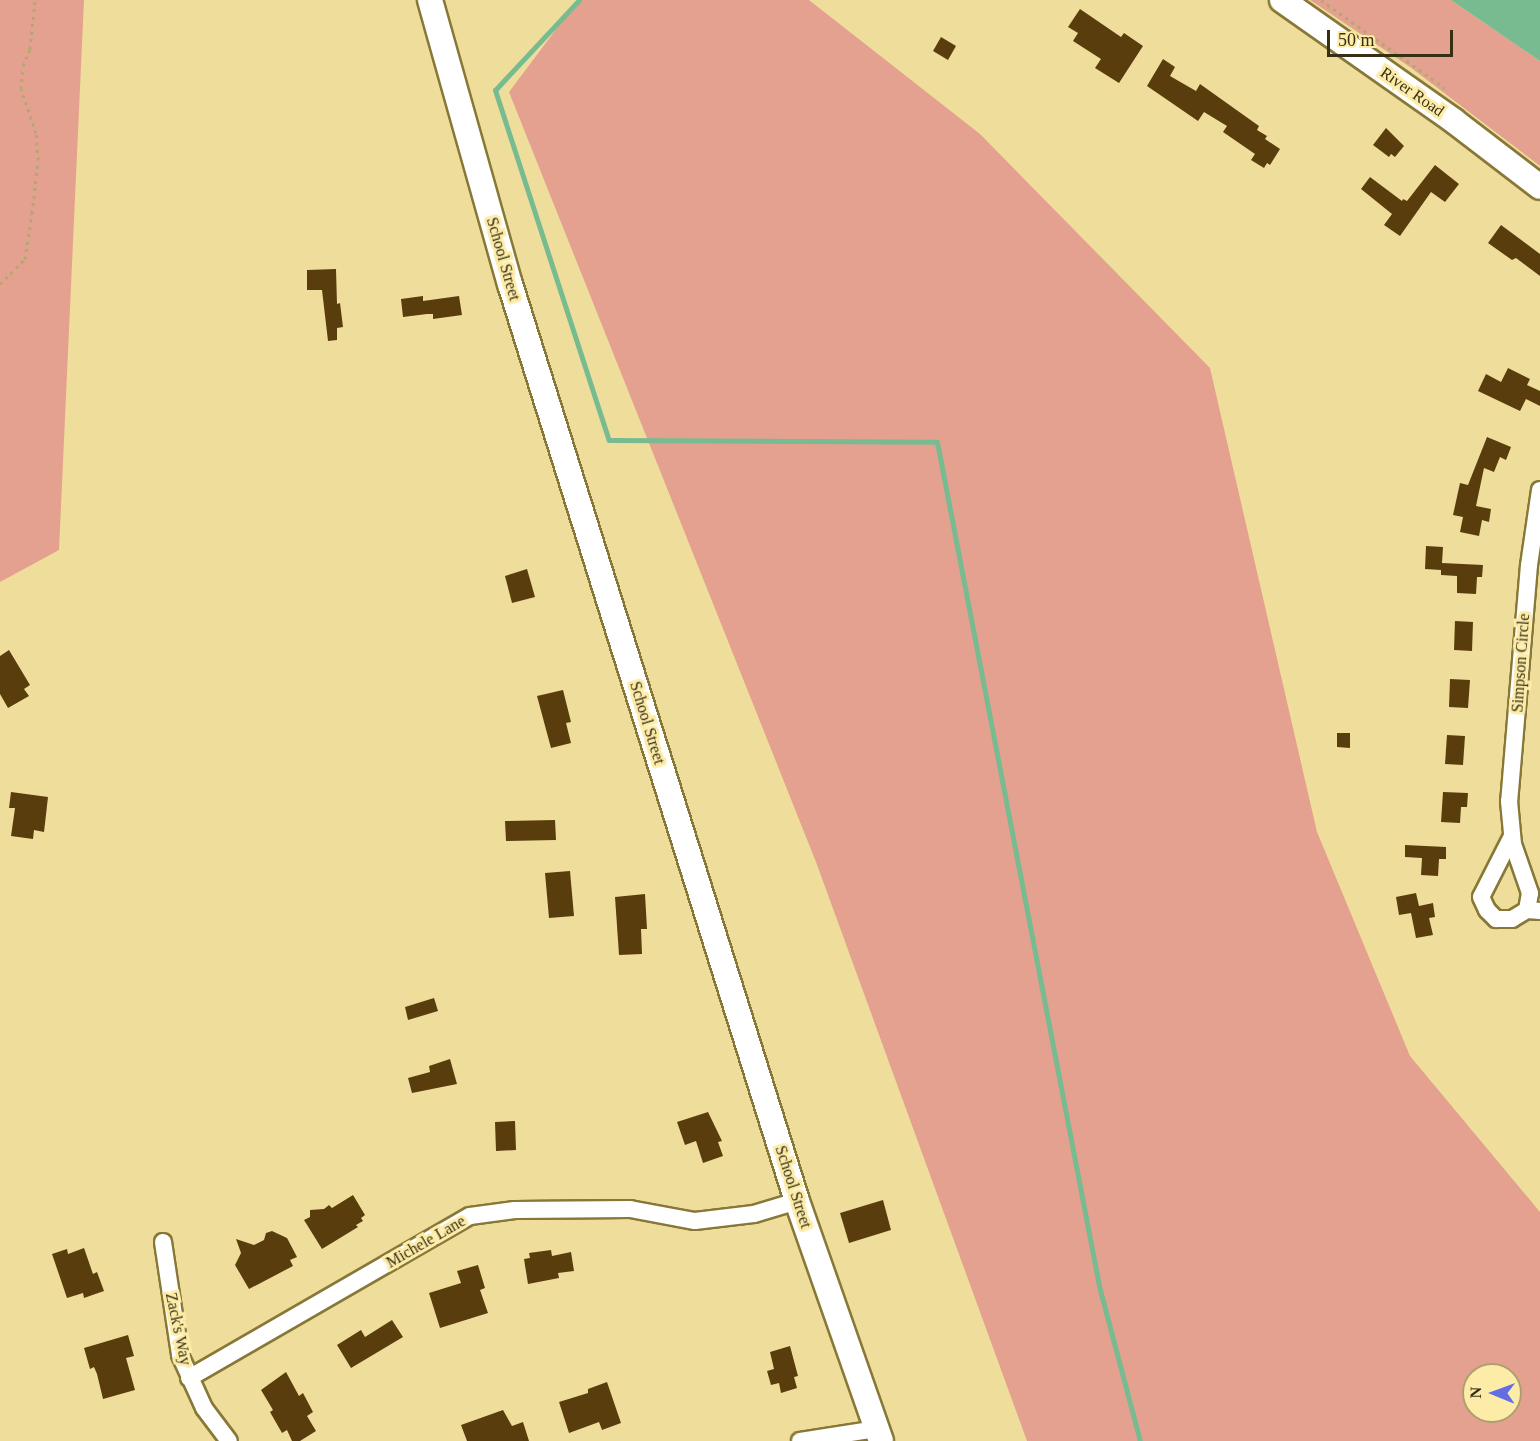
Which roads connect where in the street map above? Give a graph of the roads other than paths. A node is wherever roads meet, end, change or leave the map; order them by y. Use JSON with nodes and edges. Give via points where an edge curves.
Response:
{"nodes":[{"id":1,"x":430,"y":0,"type":"edge"},
{"id":2,"x":1282,"y":0,"type":"edge"},
{"id":3,"x":1540,"y":187,"type":"edge"},
{"id":4,"x":1540,"y":490,"type":"edge"},
{"id":5,"x":1512,"y":836,"type":"junction"},
{"id":6,"x":1534,"y":911,"type":"edge"},
{"id":7,"x":797,"y":1201,"type":"junction"},
{"id":8,"x":163,"y":1242,"type":"dead end"},
{"id":9,"x":189,"y":1378,"type":"junction"},
{"id":10,"x":879,"y":1435,"type":"edge"},
{"id":11,"x":229,"y":1441,"type":"edge"},
{"id":12,"x":800,"y":1441,"type":"edge"}],
"edges":[{"from":1,"to":7,"type":"street","name":"School Street","via":[[510,284]]},
{"from":2,"to":3,"type":"street","name":"River Road"},
{"from":4,"to":5,"type":"street","name":"Simpson Circle","via":[[1524,620],[1509,801]]},
{"from":5,"to":6,"type":"street","name":"Simpson Circle"},
{"from":5,"to":6,"type":"street","name":"Simpson Circle","via":[[1481,897],[1496,919],[1512,919]]},
{"from":7,"to":9,"type":"street","name":"Michele Lane","via":[[754,1214],[695,1221],[630,1209],[514,1210],[470,1216]]},
{"from":7,"to":10,"type":"street","name":"School Street"},
{"from":8,"to":9,"type":"street","name":"Zack's Way","via":[[175,1331]]},
{"from":9,"to":11,"type":"street","name":"Zack's Way","via":[[204,1408]]},
{"from":10,"to":12,"type":"street"}]}
